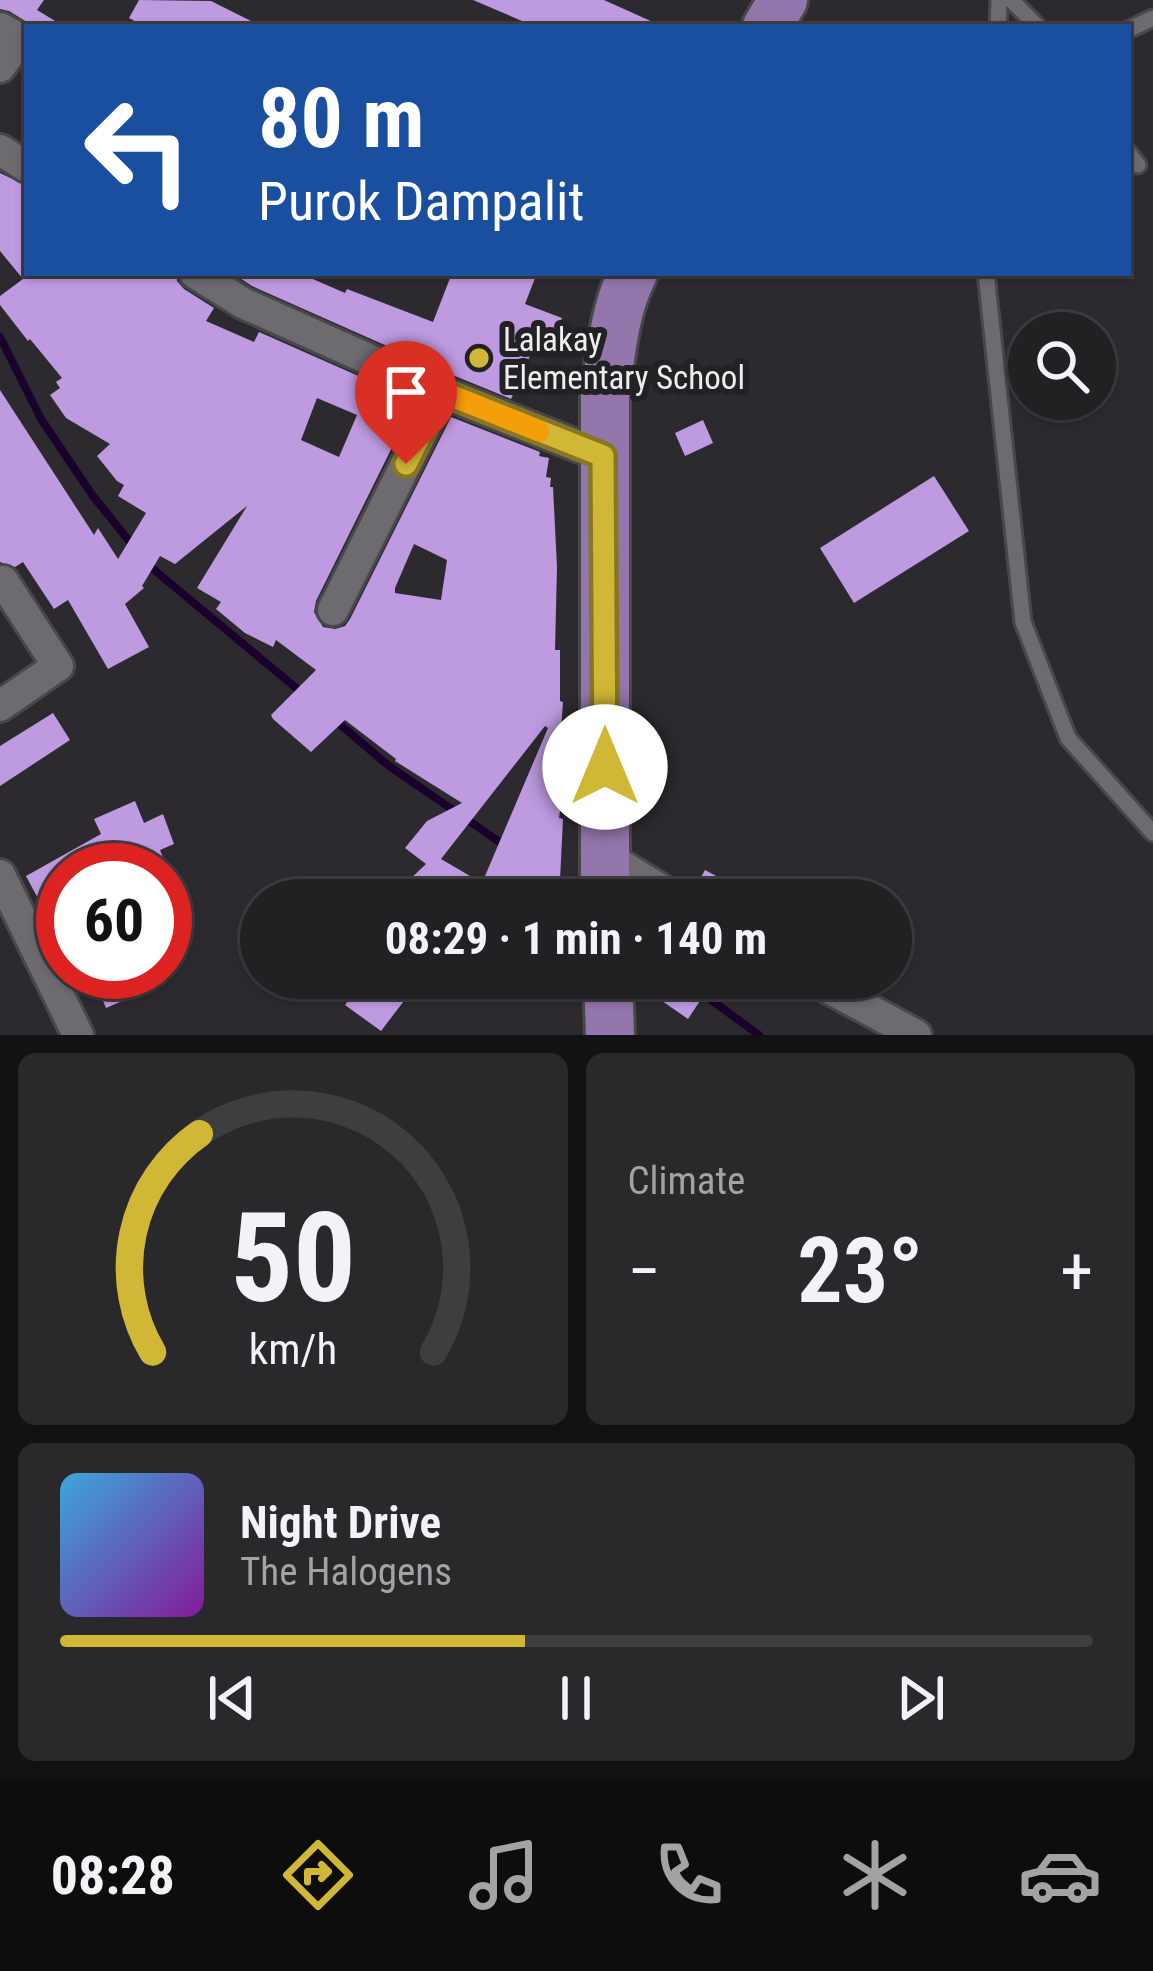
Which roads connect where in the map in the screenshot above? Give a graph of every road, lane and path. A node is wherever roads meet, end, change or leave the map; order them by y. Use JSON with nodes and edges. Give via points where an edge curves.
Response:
{"nodes":[{"id":1,"x":1011,"y":0,"type":"edge"},
{"id":2,"x":1035,"y":24,"type":"edge"},
{"id":3,"x":0,"y":28,"type":"edge"},
{"id":4,"x":0,"y":67,"type":"edge"},
{"id":5,"x":200,"y":276,"type":"edge"},
{"id":6,"x":631,"y":276,"type":"edge"},
{"id":7,"x":986,"y":276,"type":"edge"},
{"id":8,"x":442,"y":392,"type":"junction"},
{"id":9,"x":603,"y":456,"type":"junction"},
{"id":10,"x":3,"y":581,"type":"dead end"},
{"id":11,"x":333,"y":610,"type":"dead end"},
{"id":12,"x":0,"y":706,"type":"edge"},
{"id":13,"x":1153,"y":833,"type":"edge"},
{"id":14,"x":0,"y":875,"type":"edge"},
{"id":15,"x":606,"y":878,"type":"edge"},
{"id":16,"x":609,"y":999,"type":"edge"},
{"id":17,"x":849,"y":999,"type":"edge"},
{"id":18,"x":78,"y":1035,"type":"edge"},
{"id":19,"x":610,"y":1035,"type":"edge"},
{"id":20,"x":916,"y":1035,"type":"edge"}],
"edges":[{"from":1,"to":2,"type":"lane"},
{"from":3,"to":4,"type":"street","via":[[20,39]]},
{"from":5,"to":8,"type":"street"},
{"from":6,"to":9,"type":"main road","via":[[612,345]]},
{"from":7,"to":13,"type":"lane","via":[[1023,622],[1068,738]]},
{"from":8,"to":9,"type":"street"},
{"from":8,"to":11,"type":"street"},
{"from":9,"to":15,"type":"main road"},
{"from":10,"to":12,"type":"street","via":[[58,666]]},
{"from":14,"to":18,"type":"street"},
{"from":16,"to":19,"type":"main road"},
{"from":17,"to":20,"type":"street"}]}
